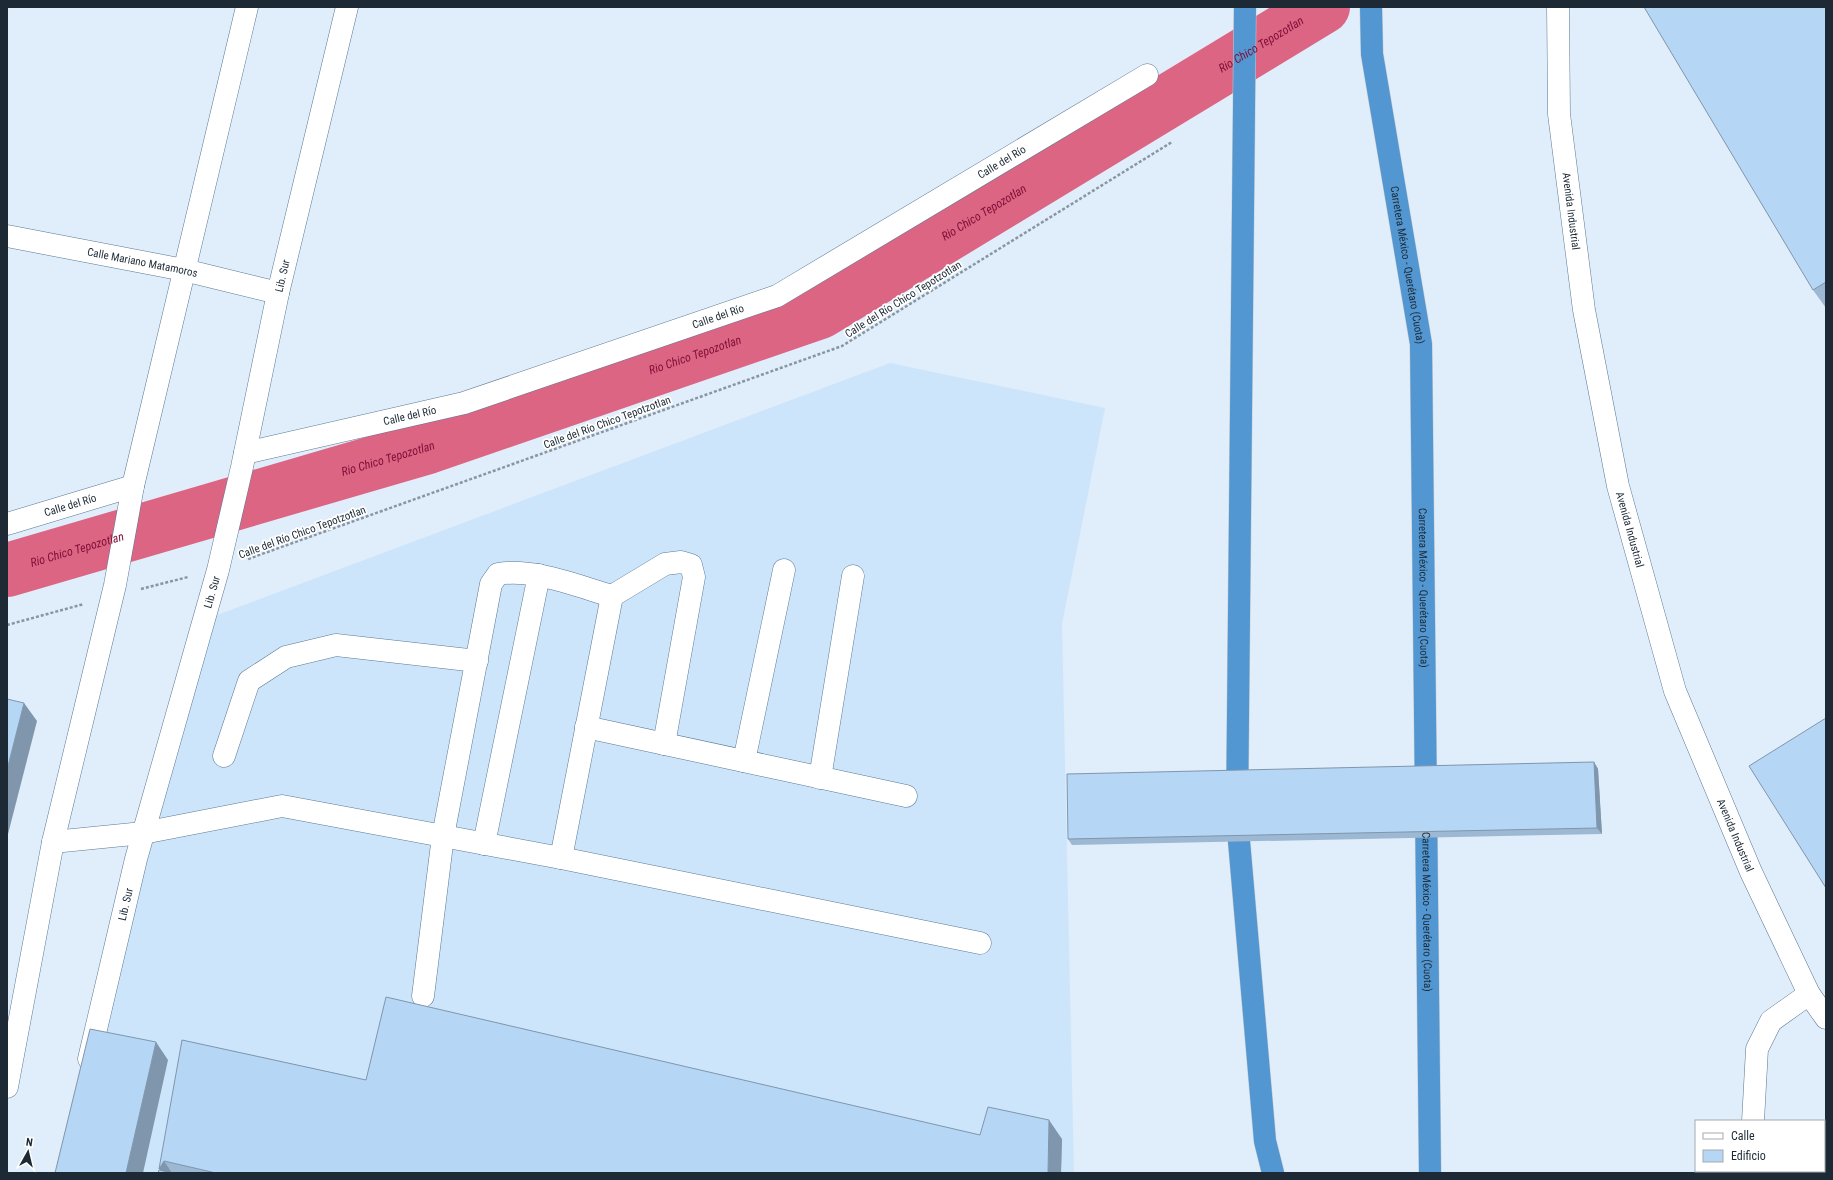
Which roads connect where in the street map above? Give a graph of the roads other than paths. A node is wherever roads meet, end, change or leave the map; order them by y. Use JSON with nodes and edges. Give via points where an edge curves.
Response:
{"nodes":[{"id":1,"x":247,"y":7,"type":"edge"},
{"id":2,"x":347,"y":7,"type":"edge"},
{"id":3,"x":1245,"y":7,"type":"edge"},
{"id":4,"x":1370,"y":7,"type":"edge"},
{"id":5,"x":1558,"y":7,"type":"edge"},
{"id":6,"x":1147,"y":75,"type":"dead end"},
{"id":7,"x":7,"y":236,"type":"edge"},
{"id":8,"x":184,"y":270,"type":"junction"},
{"id":9,"x":278,"y":293,"type":"junction"},
{"id":10,"x":243,"y":460,"type":"junction"},
{"id":11,"x":132,"y":494,"type":"junction"},
{"id":12,"x":7,"y":524,"type":"edge"},
{"id":13,"x":784,"y":570,"type":"dead end"},
{"id":14,"x":539,"y":575,"type":"junction"},
{"id":15,"x":853,"y":576,"type":"dead end"},
{"id":16,"x":612,"y":596,"type":"junction"},
{"id":17,"x":477,"y":661,"type":"junction"},
{"id":18,"x":586,"y":727,"type":"junction"},
{"id":19,"x":664,"y":744,"type":"junction"},
{"id":20,"x":224,"y":756,"type":"dead end"},
{"id":21,"x":744,"y":761,"type":"junction"},
{"id":22,"x":820,"y":778,"type":"junction"},
{"id":23,"x":906,"y":796,"type":"dead end"},
{"id":24,"x":143,"y":833,"type":"junction"},
{"id":25,"x":443,"y":836,"type":"junction"},
{"id":26,"x":53,"y":842,"type":"junction"},
{"id":27,"x":484,"y":844,"type":"junction"},
{"id":28,"x":561,"y":858,"type":"junction"},
{"id":29,"x":980,"y":942,"type":"dead end"},
{"id":30,"x":1810,"y":994,"type":"junction"},
{"id":31,"x":423,"y":996,"type":"dead end"},
{"id":32,"x":1826,"y":1018,"type":"edge"},
{"id":33,"x":84,"y":1081,"type":"edge"},
{"id":34,"x":7,"y":1087,"type":"edge"},
{"id":35,"x":1753,"y":1120,"type":"edge"},
{"id":36,"x":1273,"y":1173,"type":"edge"},
{"id":37,"x":1430,"y":1173,"type":"edge"}],
"edges":[{"from":1,"to":8,"type":"street"},
{"from":2,"to":9,"type":"street","name":"Lib. Sur"},
{"from":3,"to":36,"type":"highway","via":[[1237,818],[1265,1141]]},
{"from":4,"to":37,"type":"highway","name":"Carretera México - Querétaro (Cuota)","via":[[1372,54],[1421,344]]},
{"from":5,"to":30,"type":"street","name":"Avenida Industrial","via":[[1559,114],[1584,310],[1618,486],[1675,691],[1751,872]]},
{"from":6,"to":10,"type":"street","name":"Calle del Río","via":[[778,296],[464,403]]},
{"from":7,"to":8,"type":"street","name":"Calle Mariano Matamoros"},
{"from":8,"to":9,"type":"street","name":"Calle Mariano Matamoros"},
{"from":8,"to":11,"type":"street"},
{"from":9,"to":10,"type":"street","name":"Lib. Sur"},
{"from":10,"to":24,"type":"street","name":"Lib. Sur","via":[[220,560]]},
{"from":11,"to":12,"type":"street","name":"Calle del Río"},
{"from":11,"to":26,"type":"street","via":[[113,590]]},
{"from":13,"to":21,"type":"street"},
{"from":14,"to":16,"type":"street"},
{"from":14,"to":17,"type":"street","via":[[508,572],[498,574],[491,584]]},
{"from":14,"to":27,"type":"street"},
{"from":15,"to":22,"type":"street"},
{"from":16,"to":18,"type":"street"},
{"from":16,"to":19,"type":"street","via":[[665,564],[681,562],[691,565],[694,577]]},
{"from":17,"to":20,"type":"street","via":[[336,645],[286,657],[249,681]]},
{"from":17,"to":25,"type":"street"},
{"from":18,"to":19,"type":"street"},
{"from":18,"to":28,"type":"street"},
{"from":19,"to":21,"type":"street"},
{"from":21,"to":22,"type":"street"},
{"from":22,"to":23,"type":"street"},
{"from":24,"to":25,"type":"street","via":[[282,806]]},
{"from":24,"to":26,"type":"street"},
{"from":24,"to":33,"type":"street","name":"Lib. Sur"},
{"from":25,"to":27,"type":"street"},
{"from":25,"to":31,"type":"street"},
{"from":26,"to":34,"type":"street"},
{"from":27,"to":28,"type":"street"},
{"from":28,"to":29,"type":"street"},
{"from":30,"to":32,"type":"street","name":"Avenida Industrial"},
{"from":30,"to":35,"type":"street","via":[[1771,1021],[1757,1049]]}]}
